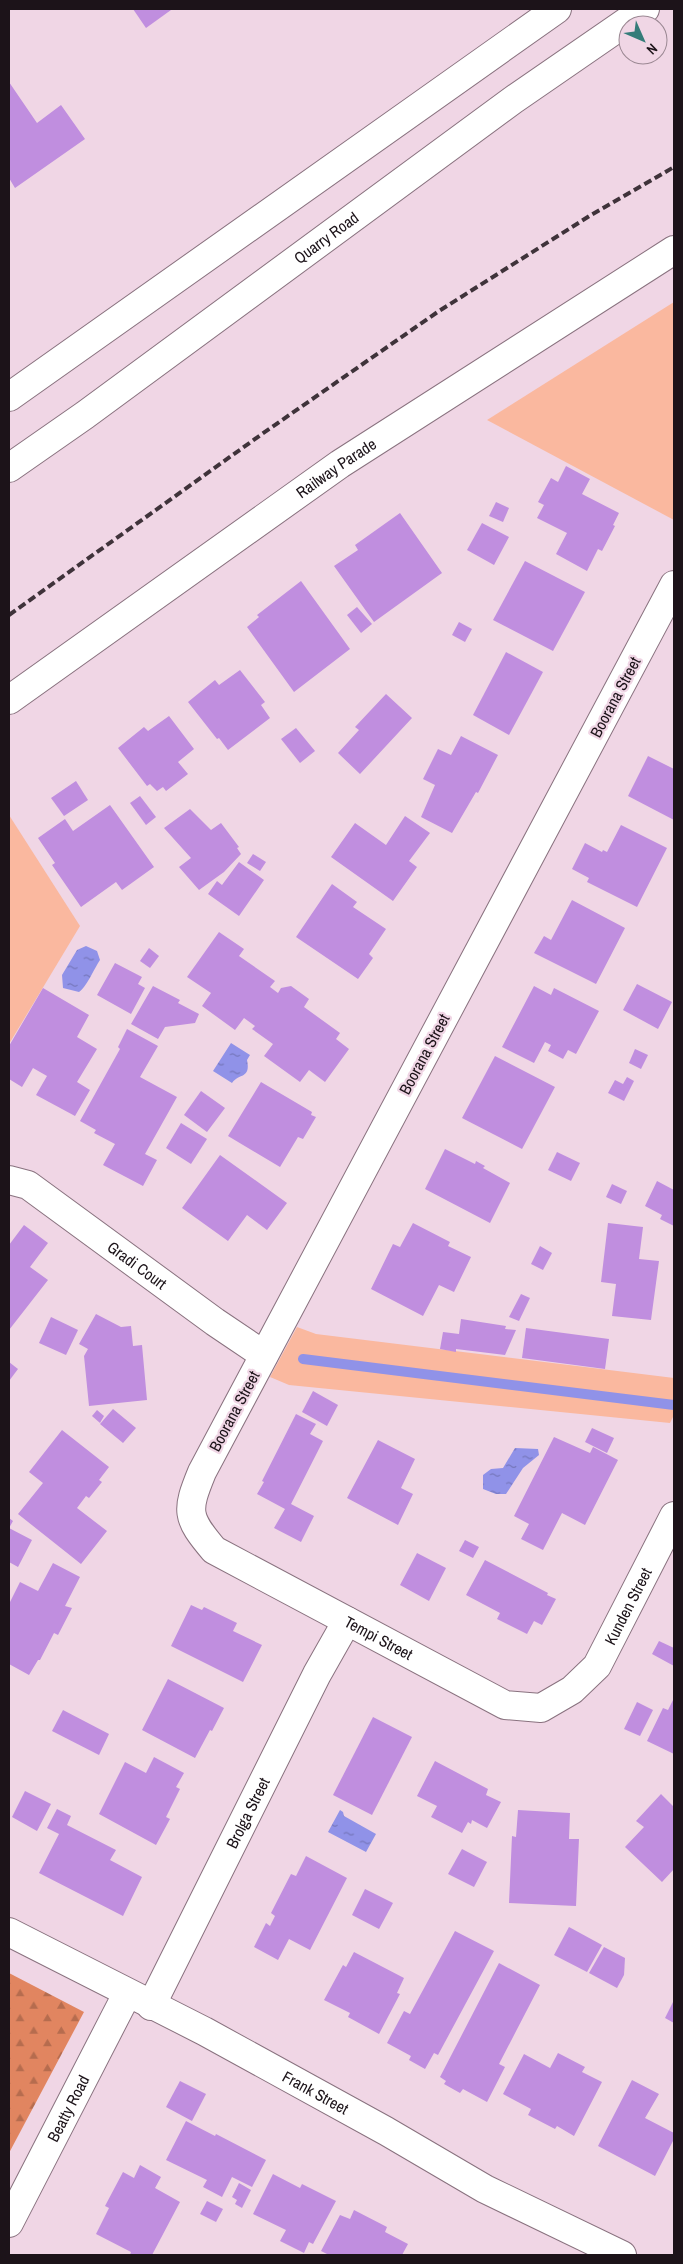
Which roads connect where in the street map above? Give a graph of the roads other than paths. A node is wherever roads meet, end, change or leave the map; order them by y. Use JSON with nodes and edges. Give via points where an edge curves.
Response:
{"nodes":[{"id":1,"x":558,"y":9,"type":"edge"},
{"id":2,"x":645,"y":9,"type":"edge"},
{"id":3,"x":674,"y":250,"type":"edge"},
{"id":4,"x":9,"y":397,"type":"edge"},
{"id":5,"x":9,"y":468,"type":"edge"},
{"id":6,"x":674,"y":585,"type":"edge"},
{"id":7,"x":9,"y":700,"type":"edge"},
{"id":8,"x":9,"y":1180,"type":"edge"},
{"id":9,"x":264,"y":1355,"type":"junction"},
{"id":10,"x":674,"y":1516,"type":"edge"},
{"id":11,"x":194,"y":1527,"type":"joint"},
{"id":12,"x":348,"y":1621,"type":"junction"},
{"id":13,"x":572,"y":1690,"type":"joint"},
{"id":14,"x":9,"y":1932,"type":"edge"},
{"id":15,"x":139,"y":2000,"type":"junction"},
{"id":16,"x":9,"y":2223,"type":"edge"},
{"id":17,"x":622,"y":2255,"type":"edge"}],
"edges":[{"from":1,"to":4,"type":"street"},
{"from":2,"to":5,"type":"street","name":"Quarry Road","via":[[513,100]]},
{"from":3,"to":7,"type":"street","name":"Railway Parade","via":[[340,464]]},
{"from":6,"to":9,"type":"street","name":"Boorana Street"},
{"from":8,"to":9,"type":"street","name":"Gradi Court","via":[[28,1185]]},
{"from":9,"to":11,"type":"street","name":"Boorana Street","via":[[190,1501]]},
{"from":10,"to":13,"type":"street","name":"Kunden Street","via":[[597,1666]]},
{"from":11,"to":12,"type":"street","name":"Tempi Street","via":[[214,1550]]},
{"from":12,"to":13,"type":"street","name":"Tempi Street","via":[[505,1705],[540,1708]]},
{"from":12,"to":15,"type":"street","name":"Brolga Street"},
{"from":14,"to":15,"type":"street","name":"Frank Street"},
{"from":15,"to":16,"type":"street","name":"Beatty Road"},
{"from":15,"to":17,"type":"street","name":"Frank Street","via":[[204,2031],[485,2189]]}]}
